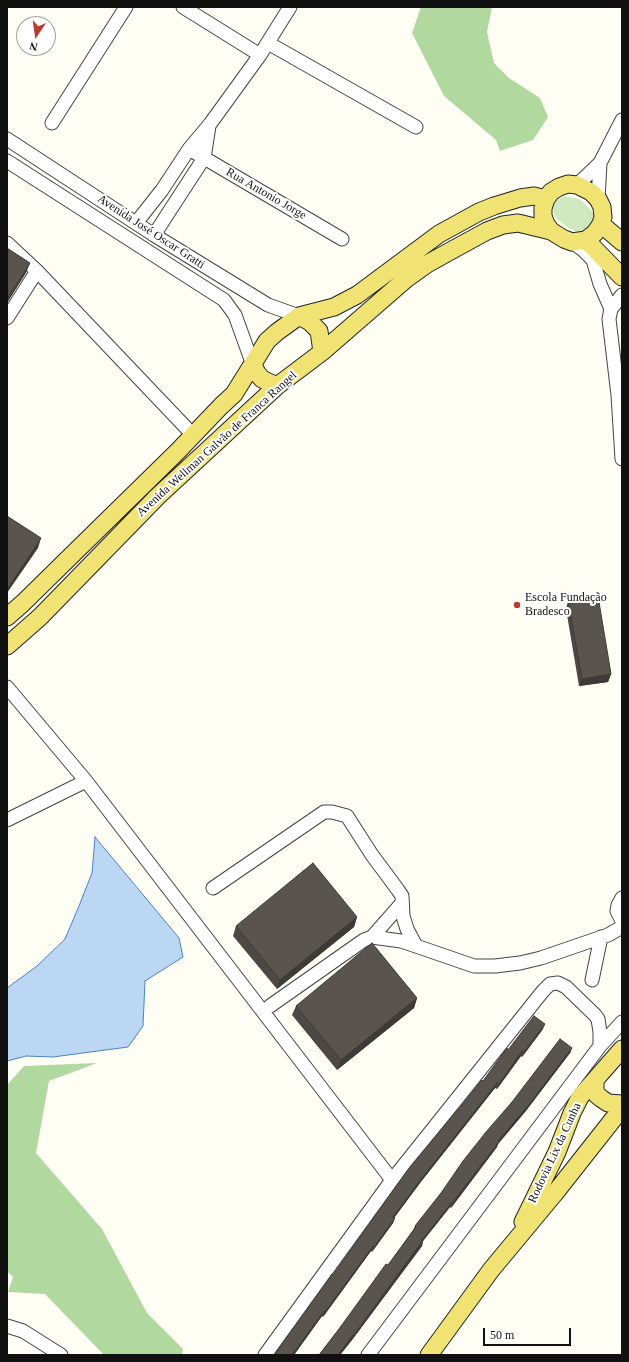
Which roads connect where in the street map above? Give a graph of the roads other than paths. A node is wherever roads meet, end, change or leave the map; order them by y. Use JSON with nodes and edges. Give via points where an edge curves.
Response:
{"nodes":[{"id":1,"x":126,"y":7,"type":"edge"},
{"id":2,"x":183,"y":7,"type":"edge"},
{"id":3,"x":290,"y":7,"type":"edge"},
{"id":4,"x":268,"y":42,"type":"junction"},
{"id":5,"x":260,"y":54,"type":"junction"},
{"id":6,"x":622,"y":120,"type":"edge"},
{"id":7,"x":52,"y":123,"type":"dead end"},
{"id":8,"x":210,"y":124,"type":"junction"},
{"id":9,"x":416,"y":127,"type":"dead end"},
{"id":10,"x":7,"y":139,"type":"edge"},
{"id":11,"x":189,"y":149,"type":"junction"},
{"id":12,"x":204,"y":158,"type":"junction"},
{"id":13,"x":7,"y":161,"type":"edge"},
{"id":14,"x":600,"y":163,"type":"junction"},
{"id":15,"x":577,"y":185,"type":"junction"},
{"id":16,"x":546,"y":199,"type":"junction"},
{"id":17,"x":598,"y":199,"type":"junction"},
{"id":18,"x":136,"y":223,"type":"junction"},
{"id":19,"x":601,"y":224,"type":"junction"},
{"id":20,"x":551,"y":231,"type":"junction"},
{"id":21,"x":154,"y":235,"type":"junction"},
{"id":22,"x":342,"y":239,"type":"dead end"},
{"id":23,"x":579,"y":241,"type":"junction"},
{"id":24,"x":622,"y":242,"type":"edge"},
{"id":25,"x":7,"y":243,"type":"edge"},
{"id":26,"x":37,"y":271,"type":"junction"},
{"id":27,"x":622,"y":277,"type":"edge"},
{"id":28,"x":622,"y":294,"type":"edge"},
{"id":29,"x":611,"y":309,"type":"junction"},
{"id":30,"x":299,"y":316,"type":"junction"},
{"id":31,"x":7,"y":318,"type":"edge"},
{"id":32,"x":322,"y":352,"type":"junction"},
{"id":33,"x":253,"y":365,"type":"junction"},
{"id":34,"x":277,"y":386,"type":"junction"},
{"id":35,"x":194,"y":435,"type":"junction"},
{"id":36,"x":622,"y":459,"type":"edge"},
{"id":37,"x":7,"y":617,"type":"edge"},
{"id":38,"x":7,"y":646,"type":"edge"},
{"id":39,"x":7,"y":687,"type":"edge"},
{"id":40,"x":86,"y":781,"type":"junction"},
{"id":41,"x":7,"y":820,"type":"edge"},
{"id":42,"x":213,"y":888,"type":"dead end"},
{"id":43,"x":622,"y":898,"type":"edge"},
{"id":44,"x":402,"y":903,"type":"junction"},
{"id":45,"x":622,"y":920,"type":"edge"},
{"id":46,"x":622,"y":927,"type":"edge"},
{"id":47,"x":372,"y":937,"type":"junction"},
{"id":48,"x":601,"y":937,"type":"junction"},
{"id":49,"x":416,"y":946,"type":"junction"},
{"id":50,"x":592,"y":980,"type":"dead end"},
{"id":51,"x":270,"y":1006,"type":"dead end"},
{"id":52,"x":622,"y":1022,"type":"edge"},
{"id":53,"x":600,"y":1046,"type":"junction"},
{"id":54,"x":622,"y":1049,"type":"edge"},
{"id":55,"x":595,"y":1080,"type":"junction"},
{"id":56,"x":622,"y":1104,"type":"edge"},
{"id":57,"x":622,"y":1108,"type":"edge"},
{"id":58,"x":392,"y":1180,"type":"junction"},
{"id":59,"x":512,"y":1244,"type":"junction"},
{"id":60,"x":7,"y":1326,"type":"edge"},
{"id":61,"x":61,"y":1355,"type":"edge"},
{"id":62,"x":265,"y":1355,"type":"edge"},
{"id":63,"x":368,"y":1355,"type":"edge"},
{"id":64,"x":429,"y":1355,"type":"edge"}],
"edges":[{"from":1,"to":7,"type":"street"},
{"from":2,"to":5,"type":"street"},
{"from":3,"to":4,"type":"street"},
{"from":4,"to":5,"type":"street"},
{"from":4,"to":9,"type":"street"},
{"from":5,"to":8,"type":"street"},
{"from":6,"to":14,"type":"street"},
{"from":8,"to":11,"type":"street"},
{"from":8,"to":12,"type":"street"},
{"from":10,"to":18,"type":"street","name":"Avenida José Oscar Gratti"},
{"from":11,"to":12,"type":"street","name":"Rua Antonio Jorge"},
{"from":11,"to":18,"type":"street"},
{"from":12,"to":21,"type":"street"},
{"from":12,"to":22,"type":"street","name":"Rua Antonio Jorge"},
{"from":13,"to":33,"type":"street","name":"Avenida José Oscar Gratti","via":[[224,300],[235,315]]},
{"from":14,"to":15,"type":"street"},
{"from":14,"to":17,"type":"street"},
{"from":15,"to":16,"type":"main road","via":[[559,187]]},
{"from":15,"to":17,"type":"main road"},
{"from":16,"to":20,"type":"main road","via":[[543,216]]},
{"from":16,"to":30,"type":"main road","name":"Avenida Wellman Galvão de Franca Rangel","via":[[534,196],[520,198],[479,212],[439,234],[357,295],[334,307]]},
{"from":17,"to":19,"type":"main road","via":[[602,207]]},
{"from":18,"to":21,"type":"street","name":"Avenida José Oscar Gratti"},
{"from":19,"to":23,"type":"main road","via":[[596,233]]},
{"from":19,"to":24,"type":"main road"},
{"from":20,"to":23,"type":"main road","via":[[564,239]]},
{"from":20,"to":32,"type":"main road","name":"Avenida Wellman Galvão de Franca Rangel","via":[[518,223],[487,231],[406,279]]},
{"from":21,"to":30,"type":"street","name":"Avenida José Oscar Gratti","via":[[268,305]]},
{"from":23,"to":27,"type":"main road"},
{"from":23,"to":29,"type":"street","via":[[583,250],[593,260]]},
{"from":25,"to":26,"type":"street"},
{"from":26,"to":31,"type":"street"},
{"from":26,"to":35,"type":"street"},
{"from":28,"to":29,"type":"street"},
{"from":29,"to":36,"type":"street","via":[[609,319]]},
{"from":30,"to":32,"type":"main road","via":[[319,331]]},
{"from":30,"to":33,"type":"main road","name":"Avenida Wellman Galvão de Franca Rangel","via":[[267,341]]},
{"from":32,"to":34,"type":"main road","name":"Avenida Wellman Galvão de Franca Rangel"},
{"from":33,"to":34,"type":"main road","via":[[262,379]]},
{"from":33,"to":35,"type":"main road","name":"Avenida Wellman Galvão de Franca Rangel","via":[[234,394]]},
{"from":34,"to":38,"type":"main road","name":"Avenida Wellman Galvão de Franca Rangel","via":[[158,496],[40,617]]},
{"from":35,"to":37,"type":"main road","name":"Avenida Wellman Galvão de Franca Rangel"},
{"from":39,"to":40,"type":"street"},
{"from":40,"to":41,"type":"street"},
{"from":40,"to":58,"type":"street"},
{"from":42,"to":44,"type":"street","via":[[324,812],[332,812],[346,816],[402,896]]},
{"from":43,"to":45,"type":"street","via":[[617,911]]},
{"from":44,"to":47,"type":"street"},
{"from":44,"to":49,"type":"street","via":[[407,929]]},
{"from":46,"to":48,"type":"street"},
{"from":47,"to":49,"type":"street"},
{"from":47,"to":51,"type":"street"},
{"from":48,"to":49,"type":"street","via":[[541,958],[495,966],[474,966]]},
{"from":48,"to":50,"type":"street"},
{"from":52,"to":53,"type":"street"},
{"from":53,"to":58,"type":"street","via":[[599,1025],[595,1014],[566,987],[558,983],[550,984]]},
{"from":53,"to":63,"type":"street"},
{"from":54,"to":55,"type":"main road","name":"Rodovia Lix da Cunha"},
{"from":55,"to":56,"type":"main road","via":[[597,1095],[608,1103]]},
{"from":55,"to":59,"type":"main road","name":"Rodovia Lix da Cunha","via":[[580,1097],[557,1152]]},
{"from":57,"to":59,"type":"main road","name":"Rodovia Lix da Cunha"},
{"from":58,"to":62,"type":"street"},
{"from":59,"to":64,"type":"main road","name":"Rodovia Lix da Cunha"},
{"from":60,"to":61,"type":"street","via":[[23,1331]]}]}
